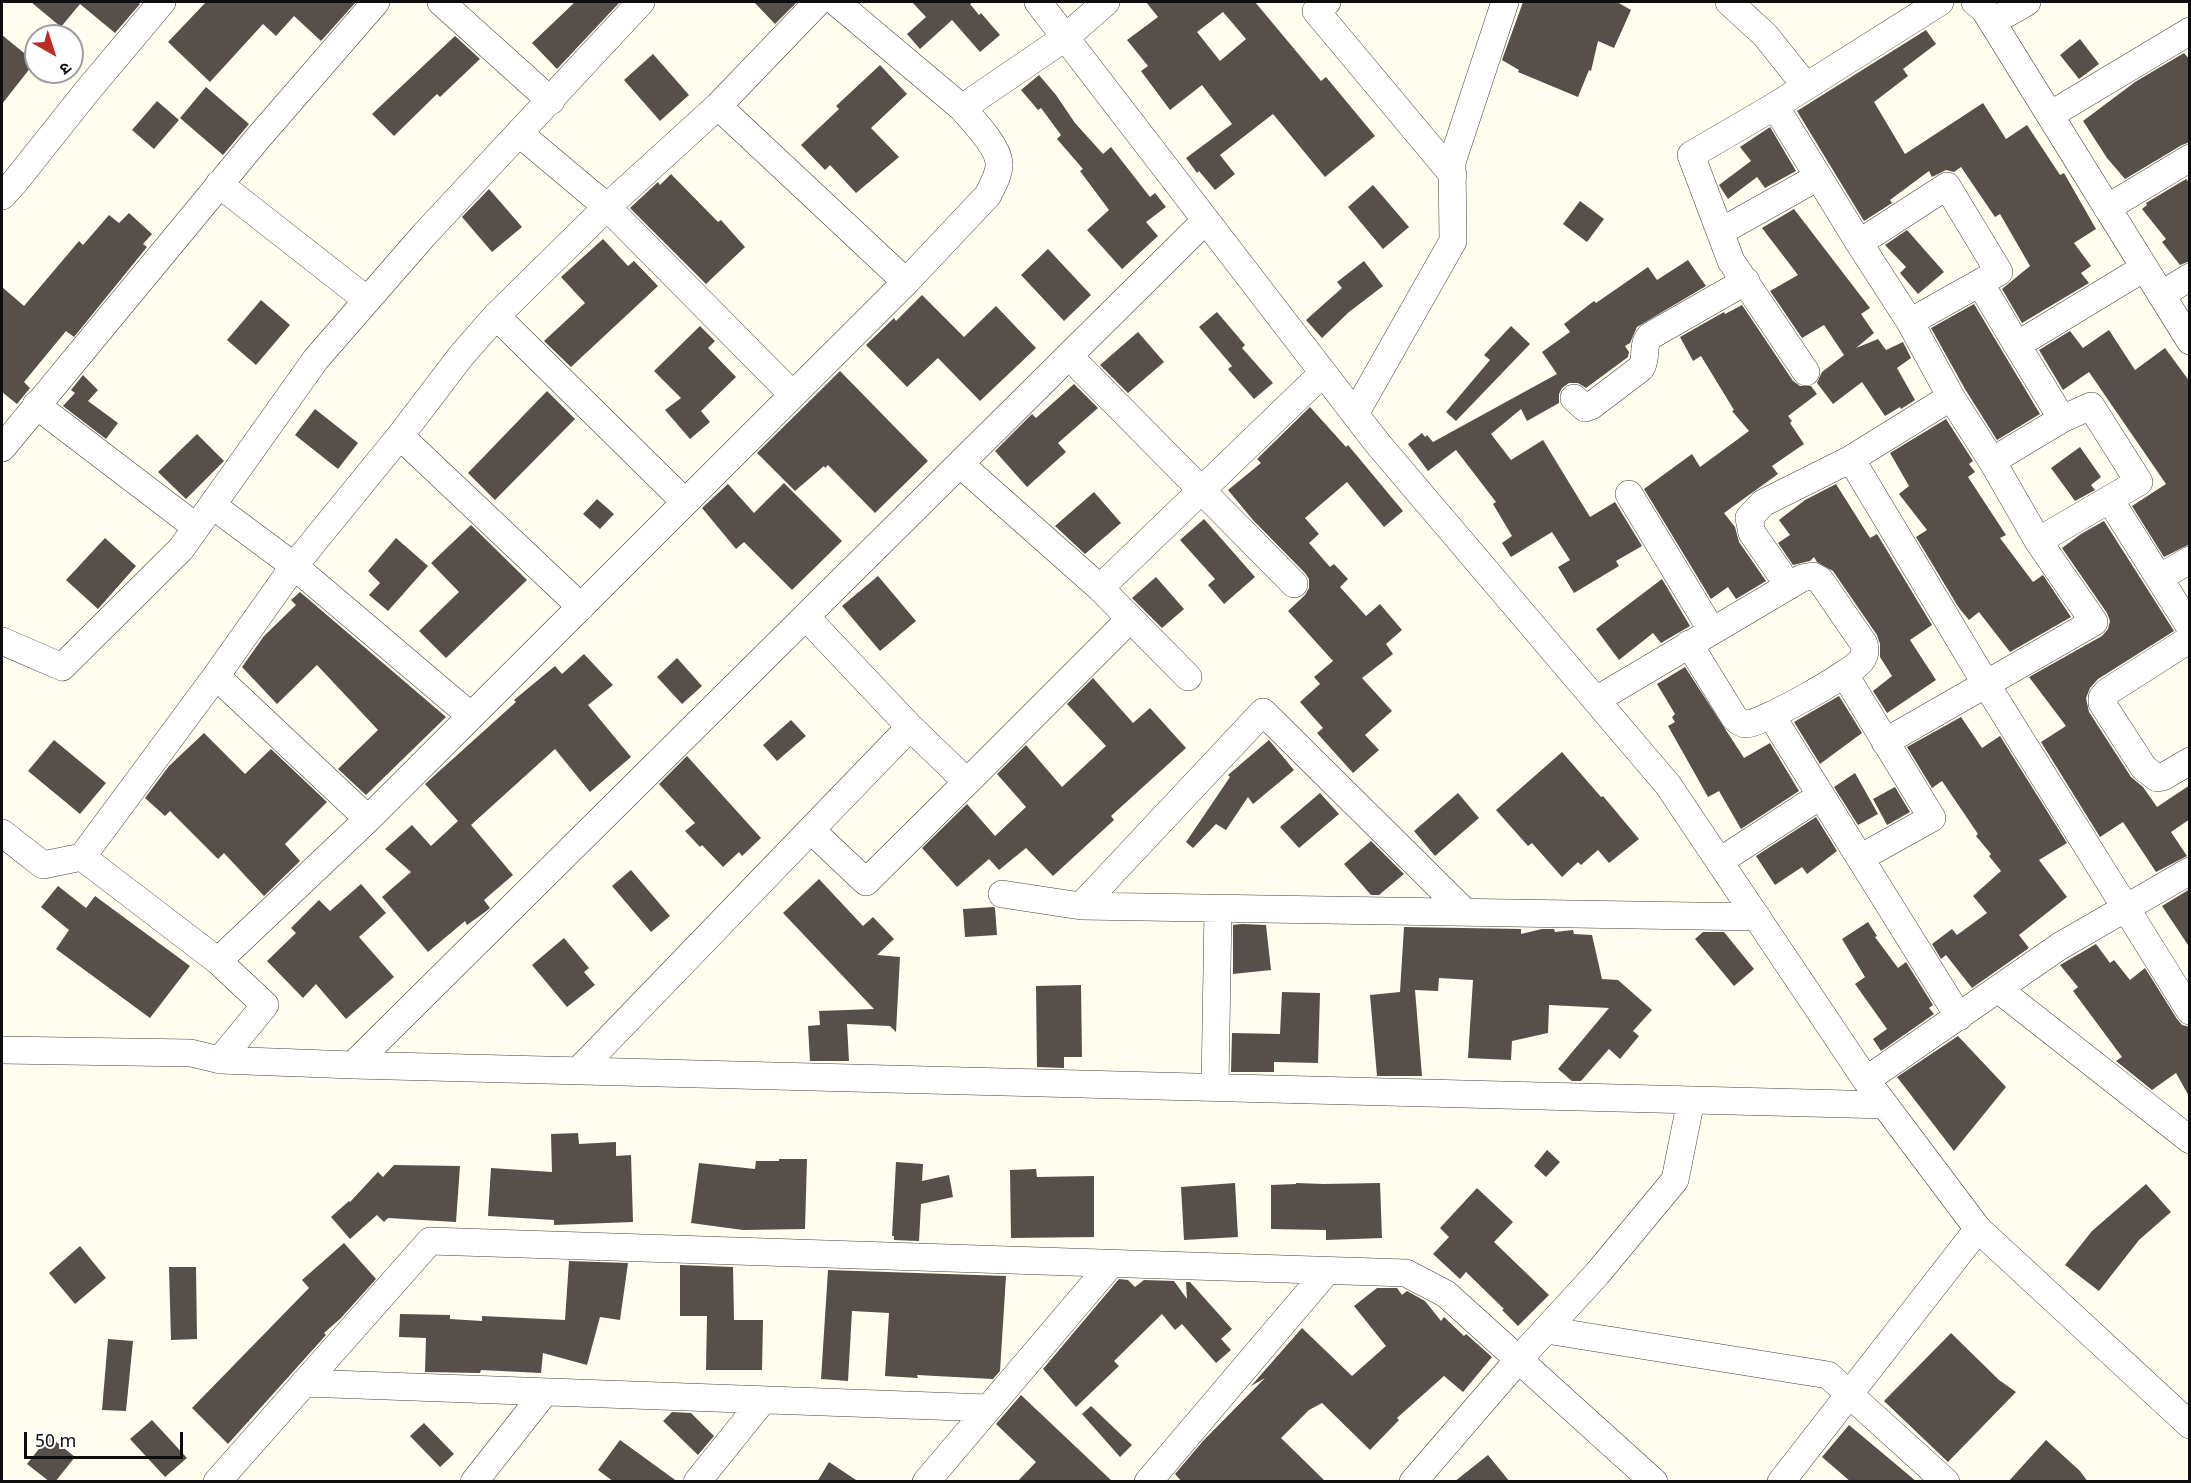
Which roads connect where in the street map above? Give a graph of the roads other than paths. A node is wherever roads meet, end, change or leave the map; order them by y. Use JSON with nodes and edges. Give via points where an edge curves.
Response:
{"nodes":[{"id":1,"x":376,"y":2,"type":"edge"},
{"id":2,"x":441,"y":2,"type":"edge"},
{"id":3,"x":641,"y":2,"type":"edge"},
{"id":4,"x":819,"y":2,"type":"edge"},
{"id":5,"x":836,"y":2,"type":"edge"},
{"id":6,"x":1038,"y":2,"type":"edge"},
{"id":7,"x":1106,"y":2,"type":"edge"},
{"id":8,"x":1504,"y":2,"type":"edge"},
{"id":9,"x":1729,"y":2,"type":"edge"},
{"id":10,"x":1940,"y":2,"type":"edge"},
{"id":11,"x":1975,"y":2,"type":"edge"},
{"id":12,"x":2027,"y":2,"type":"edge"},
{"id":13,"x":158,"y":3,"type":"edge"},
{"id":14,"x":1317,"y":5,"type":"edge"},
{"id":15,"x":1992,"y":22,"type":"junction"},
{"id":16,"x":2190,"y":32,"type":"edge"},
{"id":17,"x":1066,"y":37,"type":"junction"},
{"id":18,"x":1805,"y":86,"type":"junction"},
{"id":19,"x":551,"y":101,"type":"junction"},
{"id":20,"x":1775,"y":105,"type":"junction"},
{"id":21,"x":718,"y":106,"type":"junction"},
{"id":22,"x":962,"y":108,"type":"junction"},
{"id":23,"x":2050,"y":115,"type":"junction"},
{"id":24,"x":520,"y":134,"type":"junction"},
{"id":25,"x":2190,"y":158,"type":"edge"},
{"id":26,"x":1453,"y":175,"type":"junction"},
{"id":27,"x":1818,"y":177,"type":"junction"},
{"id":28,"x":219,"y":184,"type":"junction"},
{"id":29,"x":2,"y":196,"type":"edge"},
{"id":30,"x":607,"y":207,"type":"junction"},
{"id":31,"x":2107,"y":208,"type":"junction"},
{"id":32,"x":1205,"y":221,"type":"junction"},
{"id":33,"x":1720,"y":232,"type":"junction"},
{"id":34,"x":1859,"y":243,"type":"junction"},
{"id":35,"x":2144,"y":268,"type":"junction"},
{"id":36,"x":2190,"y":277,"type":"edge"},
{"id":37,"x":1746,"y":281,"type":"junction"},
{"id":38,"x":906,"y":282,"type":"junction"},
{"id":39,"x":1980,"y":283,"type":"junction"},
{"id":40,"x":2161,"y":295,"type":"junction"},
{"id":41,"x":367,"y":300,"type":"junction"},
{"id":42,"x":496,"y":316,"type":"junction"},
{"id":43,"x":1910,"y":322,"type":"junction"},
{"id":44,"x":2190,"y":341,"type":"edge"},
{"id":45,"x":2018,"y":345,"type":"junction"},
{"id":46,"x":1069,"y":356,"type":"junction"},
{"id":47,"x":1806,"y":372,"type":"dead end"},
{"id":48,"x":1323,"y":373,"type":"junction"},
{"id":49,"x":793,"y":395,"type":"junction"},
{"id":50,"x":1951,"y":397,"type":"junction"},
{"id":51,"x":1574,"y":398,"type":"dead end"},
{"id":52,"x":36,"y":405,"type":"junction"},
{"id":53,"x":1355,"y":414,"type":"junction"},
{"id":54,"x":2062,"y":419,"type":"junction"},
{"id":55,"x":400,"y":436,"type":"junction"},
{"id":56,"x":2,"y":448,"type":"edge"},
{"id":57,"x":1851,"y":459,"type":"junction"},
{"id":58,"x":1992,"y":461,"type":"junction"},
{"id":59,"x":960,"y":464,"type":"junction"},
{"id":60,"x":1201,"y":489,"type":"junction"},
{"id":61,"x":1629,"y":494,"type":"dead end"},
{"id":62,"x":2110,"y":500,"type":"junction"},
{"id":63,"x":686,"y":502,"type":"junction"},
{"id":64,"x":212,"y":505,"type":"junction"},
{"id":65,"x":196,"y":527,"type":"junction"},
{"id":66,"x":2038,"y":541,"type":"junction"},
{"id":67,"x":2190,"y":560,"type":"edge"},
{"id":68,"x":294,"y":566,"type":"junction"},
{"id":69,"x":2159,"y":578,"type":"junction"},
{"id":70,"x":1294,"y":584,"type":"dead end"},
{"id":71,"x":1789,"y":586,"type":"junction"},
{"id":72,"x":1100,"y":588,"type":"junction"},
{"id":73,"x":581,"y":607,"type":"junction"},
{"id":74,"x":806,"y":617,"type":"junction"},
{"id":75,"x":1130,"y":618,"type":"junction"},
{"id":76,"x":2190,"y":627,"type":"edge"},
{"id":77,"x":1701,"y":638,"type":"junction"},
{"id":78,"x":2190,"y":639,"type":"edge"},
{"id":79,"x":2,"y":642,"type":"edge"},
{"id":80,"x":1845,"y":675,"type":"junction"},
{"id":81,"x":216,"y":676,"type":"junction"},
{"id":82,"x":1188,"y":676,"type":"dead end"},
{"id":83,"x":1986,"y":684,"type":"junction"},
{"id":84,"x":1596,"y":700,"type":"junction"},
{"id":85,"x":1771,"y":715,"type":"junction"},
{"id":86,"x":471,"y":716,"type":"junction"},
{"id":87,"x":910,"y":727,"type":"junction"},
{"id":88,"x":1885,"y":742,"type":"junction"},
{"id":89,"x":2190,"y":761,"type":"edge"},
{"id":90,"x":967,"y":782,"type":"junction"},
{"id":91,"x":1820,"y":796,"type":"junction"},
{"id":92,"x":368,"y":819,"type":"junction"},
{"id":93,"x":811,"y":830,"type":"junction"},
{"id":94,"x":2,"y":833,"type":"edge"},
{"id":95,"x":82,"y":857,"type":"junction"},
{"id":96,"x":1860,"y":858,"type":"junction"},
{"id":97,"x":1720,"y":861,"type":"junction"},
{"id":98,"x":2190,"y":871,"type":"edge"},
{"id":99,"x":1002,"y":894,"type":"dead end"},
{"id":100,"x":1081,"y":906,"type":"junction"},
{"id":101,"x":1218,"y":908,"type":"junction"},
{"id":102,"x":2127,"y":909,"type":"junction"},
{"id":103,"x":1465,"y":912,"type":"junction"},
{"id":104,"x":1758,"y":917,"type":"junction"},
{"id":105,"x":218,"y":961,"type":"junction"},
{"id":106,"x":1998,"y":989,"type":"junction"},
{"id":107,"x":2190,"y":1011,"type":"edge"},
{"id":108,"x":1959,"y":1017,"type":"junction"},
{"id":109,"x":2,"y":1050,"type":"edge"},
{"id":110,"x":220,"y":1060,"type":"junction"},
{"id":111,"x":353,"y":1065,"type":"junction"},
{"id":112,"x":578,"y":1071,"type":"junction"},
{"id":113,"x":1866,"y":1080,"type":"junction"},
{"id":114,"x":1215,"y":1087,"type":"junction"},
{"id":115,"x":1691,"y":1100,"type":"junction"},
{"id":116,"x":1885,"y":1105,"type":"junction"},
{"id":117,"x":2184,"y":1127,"type":"edge"},
{"id":118,"x":1978,"y":1229,"type":"junction"},
{"id":119,"x":1112,"y":1264,"type":"junction"},
{"id":120,"x":1327,"y":1271,"type":"junction"},
{"id":121,"x":1546,"y":1330,"type":"junction"},
{"id":122,"x":1519,"y":1359,"type":"junction"},
{"id":123,"x":304,"y":1383,"type":"junction"},
{"id":124,"x":545,"y":1392,"type":"junction"},
{"id":125,"x":1849,"y":1395,"type":"junction"},
{"id":126,"x":763,"y":1400,"type":"junction"},
{"id":127,"x":988,"y":1408,"type":"junction"},
{"id":128,"x":2190,"y":1425,"type":"edge"},
{"id":129,"x":1156,"y":1479,"type":"edge"},
{"id":130,"x":217,"y":1482,"type":"edge"},
{"id":131,"x":474,"y":1482,"type":"edge"},
{"id":132,"x":697,"y":1482,"type":"edge"},
{"id":133,"x":926,"y":1482,"type":"edge"},
{"id":134,"x":1413,"y":1482,"type":"edge"},
{"id":135,"x":1654,"y":1482,"type":"edge"},
{"id":136,"x":1781,"y":1482,"type":"edge"},
{"id":137,"x":1946,"y":1482,"type":"edge"}],
"edges":[{"from":1,"to":28,"type":"street"},
{"from":2,"to":19,"type":"street"},
{"from":3,"to":19,"type":"street"},
{"from":4,"to":21,"type":"street"},
{"from":5,"to":22,"type":"street"},
{"from":6,"to":17,"type":"street"},
{"from":7,"to":17,"type":"street"},
{"from":8,"to":26,"type":"street","via":[[1452,162]]},
{"from":9,"to":18,"type":"street","via":[[1765,35]]},
{"from":10,"to":18,"type":"street"},
{"from":11,"to":15,"type":"street"},
{"from":12,"to":15,"type":"street"},
{"from":13,"to":29,"type":"street"},
{"from":14,"to":26,"type":"street"},
{"from":15,"to":23,"type":"street"},
{"from":16,"to":23,"type":"street"},
{"from":17,"to":22,"type":"street"},
{"from":17,"to":32,"type":"street"},
{"from":18,"to":20,"type":"street"},
{"from":19,"to":24,"type":"street"},
{"from":20,"to":27,"type":"street"},
{"from":20,"to":33,"type":"street","via":[[1691,155]]},
{"from":21,"to":30,"type":"street"},
{"from":21,"to":38,"type":"street"},
{"from":22,"to":38,"type":"street","via":[[992,144],[999,163],[995,180],[988,195]]},
{"from":23,"to":31,"type":"street"},
{"from":24,"to":30,"type":"street"},
{"from":24,"to":41,"type":"street"},
{"from":25,"to":31,"type":"street"},
{"from":26,"to":53,"type":"street","via":[[1453,241]]},
{"from":27,"to":33,"type":"street"},
{"from":27,"to":34,"type":"street"},
{"from":28,"to":41,"type":"street"},
{"from":28,"to":52,"type":"street"},
{"from":30,"to":42,"type":"street"},
{"from":30,"to":49,"type":"street"},
{"from":31,"to":35,"type":"street"},
{"from":32,"to":46,"type":"street"},
{"from":32,"to":48,"type":"street"},
{"from":33,"to":37,"type":"street","via":[[1731,261]]},
{"from":34,"to":39,"type":"street","via":[[1947,186],[1999,272]]},
{"from":34,"to":43,"type":"street"},
{"from":35,"to":40,"type":"street"},
{"from":35,"to":45,"type":"street"},
{"from":36,"to":40,"type":"street"},
{"from":37,"to":47,"type":"street"},
{"from":37,"to":51,"type":"street","via":[[1650,336],[1641,368],[1592,406],[1585,408]]},
{"from":38,"to":49,"type":"street"},
{"from":39,"to":43,"type":"street"},
{"from":39,"to":45,"type":"street"},
{"from":40,"to":44,"type":"street"},
{"from":41,"to":64,"type":"street","via":[[316,359]]},
{"from":42,"to":55,"type":"street"},
{"from":42,"to":63,"type":"street"},
{"from":43,"to":50,"type":"street"},
{"from":45,"to":54,"type":"street"},
{"from":46,"to":59,"type":"street"},
{"from":46,"to":60,"type":"street"},
{"from":48,"to":53,"type":"street"},
{"from":48,"to":60,"type":"street"},
{"from":49,"to":63,"type":"street"},
{"from":50,"to":57,"type":"street"},
{"from":50,"to":58,"type":"street"},
{"from":52,"to":56,"type":"street"},
{"from":52,"to":65,"type":"street"},
{"from":53,"to":84,"type":"street"},
{"from":54,"to":58,"type":"street"},
{"from":54,"to":62,"type":"street","via":[[2091,406],[2139,482]]},
{"from":55,"to":68,"type":"street"},
{"from":55,"to":73,"type":"street"},
{"from":57,"to":71,"type":"street","via":[[1762,503],[1749,518],[1752,533]]},
{"from":57,"to":83,"type":"street"},
{"from":58,"to":66,"type":"street"},
{"from":59,"to":72,"type":"street"},
{"from":59,"to":74,"type":"street"},
{"from":60,"to":70,"type":"street"},
{"from":60,"to":72,"type":"street"},
{"from":61,"to":77,"type":"street"},
{"from":62,"to":66,"type":"street"},
{"from":62,"to":69,"type":"street"},
{"from":63,"to":73,"type":"street"},
{"from":64,"to":65,"type":"street"},
{"from":64,"to":68,"type":"street"},
{"from":65,"to":79,"type":"street","via":[[181,549],[62,667]]},
{"from":66,"to":83,"type":"street","via":[[2094,622]]},
{"from":67,"to":69,"type":"street"},
{"from":68,"to":81,"type":"street"},
{"from":68,"to":86,"type":"street"},
{"from":69,"to":76,"type":"street"},
{"from":71,"to":77,"type":"street"},
{"from":71,"to":80,"type":"street","via":[[1802,578],[1817,577],[1864,644],[1865,656]]},
{"from":72,"to":75,"type":"street"},
{"from":73,"to":86,"type":"street"},
{"from":74,"to":87,"type":"street"},
{"from":74,"to":111,"type":"street"},
{"from":75,"to":82,"type":"street"},
{"from":75,"to":90,"type":"street"},
{"from":77,"to":84,"type":"street"},
{"from":77,"to":85,"type":"street","via":[[1738,721],[1746,724]]},
{"from":78,"to":89,"type":"street","via":[[2107,692],[2102,703],[2132,750],[2157,778]]},
{"from":80,"to":85,"type":"street"},
{"from":80,"to":88,"type":"street"},
{"from":81,"to":92,"type":"street"},
{"from":81,"to":95,"type":"street"},
{"from":83,"to":88,"type":"street"},
{"from":83,"to":102,"type":"street"},
{"from":84,"to":97,"type":"street","via":[[1668,785]]},
{"from":85,"to":91,"type":"street"},
{"from":86,"to":92,"type":"street"},
{"from":87,"to":90,"type":"street"},
{"from":87,"to":93,"type":"street"},
{"from":88,"to":96,"type":"street","via":[[1932,818]]},
{"from":90,"to":93,"type":"street","via":[[866,882]]},
{"from":91,"to":96,"type":"street"},
{"from":91,"to":97,"type":"street"},
{"from":92,"to":105,"type":"street"},
{"from":93,"to":112,"type":"street"},
{"from":94,"to":95,"type":"street","via":[[44,865]]},
{"from":95,"to":105,"type":"street"},
{"from":96,"to":108,"type":"street"},
{"from":97,"to":104,"type":"street"},
{"from":98,"to":102,"type":"street"},
{"from":99,"to":100,"type":"street"},
{"from":100,"to":101,"type":"street"},
{"from":100,"to":103,"type":"street","via":[[1263,712]]},
{"from":101,"to":103,"type":"street"},
{"from":101,"to":114,"type":"street"},
{"from":102,"to":106,"type":"street","via":[[2060,946]]},
{"from":102,"to":107,"type":"street"},
{"from":103,"to":104,"type":"street"},
{"from":104,"to":113,"type":"street"},
{"from":105,"to":110,"type":"street","via":[[265,1005]]},
{"from":106,"to":108,"type":"street"},
{"from":106,"to":117,"type":"street"},
{"from":108,"to":113,"type":"street"},
{"from":109,"to":110,"type":"street","via":[[191,1053]]},
{"from":110,"to":111,"type":"street"},
{"from":111,"to":112,"type":"street"},
{"from":112,"to":114,"type":"street"},
{"from":113,"to":116,"type":"street"},
{"from":114,"to":115,"type":"street"},
{"from":115,"to":116,"type":"street"},
{"from":115,"to":121,"type":"street","via":[[1675,1180]]},
{"from":116,"to":118,"type":"street"},
{"from":118,"to":125,"type":"street"},
{"from":118,"to":128,"type":"street"},
{"from":119,"to":120,"type":"street"},
{"from":119,"to":123,"type":"street","via":[[430,1241]]},
{"from":119,"to":127,"type":"street"},
{"from":120,"to":122,"type":"street","via":[[1406,1273],[1446,1294]]},
{"from":120,"to":129,"type":"street"},
{"from":121,"to":122,"type":"street"},
{"from":121,"to":125,"type":"street","via":[[1828,1375]]},
{"from":122,"to":134,"type":"street"},
{"from":122,"to":135,"type":"street"},
{"from":123,"to":124,"type":"street"},
{"from":123,"to":130,"type":"street"},
{"from":124,"to":126,"type":"street"},
{"from":124,"to":131,"type":"street"},
{"from":125,"to":136,"type":"street"},
{"from":125,"to":137,"type":"street"},
{"from":126,"to":127,"type":"street"},
{"from":126,"to":132,"type":"street"},
{"from":127,"to":133,"type":"street"}]}
